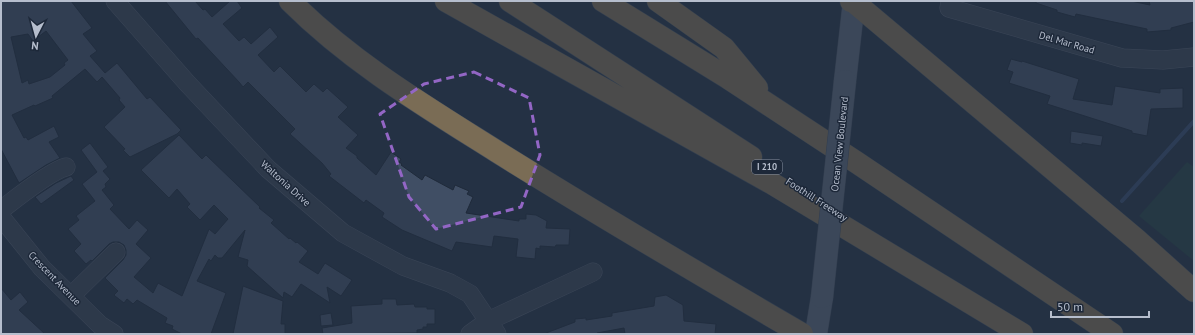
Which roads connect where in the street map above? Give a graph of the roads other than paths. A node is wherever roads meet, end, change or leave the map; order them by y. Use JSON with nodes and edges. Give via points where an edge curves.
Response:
{"nodes":[{"id":1,"x":115,"y":1,"type":"edge"},
{"id":2,"x":446,"y":1,"type":"edge"},
{"id":3,"x":510,"y":1,"type":"edge"},
{"id":4,"x":603,"y":1,"type":"edge"},
{"id":5,"x":658,"y":1,"type":"edge"},
{"id":6,"x":853,"y":1,"type":"edge"},
{"id":7,"x":950,"y":1,"type":"edge"},
{"id":8,"x":295,"y":7,"type":"edge"},
{"id":9,"x":1194,"y":57,"type":"edge"},
{"id":10,"x":770,"y":105,"type":"junction"},
{"id":11,"x":66,"y":167,"type":"dead end"},
{"id":12,"x":1,"y":210,"type":"edge"},
{"id":13,"x":1,"y":216,"type":"edge"},
{"id":14,"x":116,"y":252,"type":"dead end"},
{"id":15,"x":593,"y":272,"type":"dead end"},
{"id":16,"x":1194,"y":291,"type":"edge"},
{"id":17,"x":71,"y":296,"type":"junction"},
{"id":18,"x":493,"y":328,"type":"edge"},
{"id":19,"x":114,"y":334,"type":"edge"},
{"id":20,"x":470,"y":334,"type":"edge"},
{"id":21,"x":802,"y":334,"type":"edge"},
{"id":22,"x":816,"y":334,"type":"edge"},
{"id":23,"x":1022,"y":334,"type":"edge"},
{"id":24,"x":1112,"y":334,"type":"edge"}],
"edges":[{"from":1,"to":18,"type":"street","name":"Waltonia Drive","via":[[268,169],[343,233],[403,266],[450,283],[470,294]]},
{"from":2,"to":23,"type":"highway","via":[[773,184]]},
{"from":3,"to":23,"type":"highway","name":"Foothill Freeway","number":"I 210"},
{"from":4,"to":10,"type":"highway"},
{"from":5,"to":10,"type":"highway","via":[[724,48]]},
{"from":6,"to":16,"type":"highway"},
{"from":6,"to":22,"type":"main road","name":"Ocean View Boulevard","bridge":true},
{"from":7,"to":9,"type":"street","name":"Del Mar Road","via":[[949,8],[1122,58],[1163,60]]},
{"from":8,"to":21,"type":"highway","via":[[340,47],[407,95],[555,188]]},
{"from":10,"to":24,"type":"highway"},
{"from":11,"to":12,"type":"street","via":[[39,182]]},
{"from":13,"to":17,"type":"street","name":"Crescent Avenue","via":[[42,268]]},
{"from":14,"to":17,"type":"street"},
{"from":15,"to":18,"type":"street"},
{"from":17,"to":19,"type":"street","name":"Crescent Avenue","via":[[100,325]]},
{"from":18,"to":20,"type":"street"}]}
